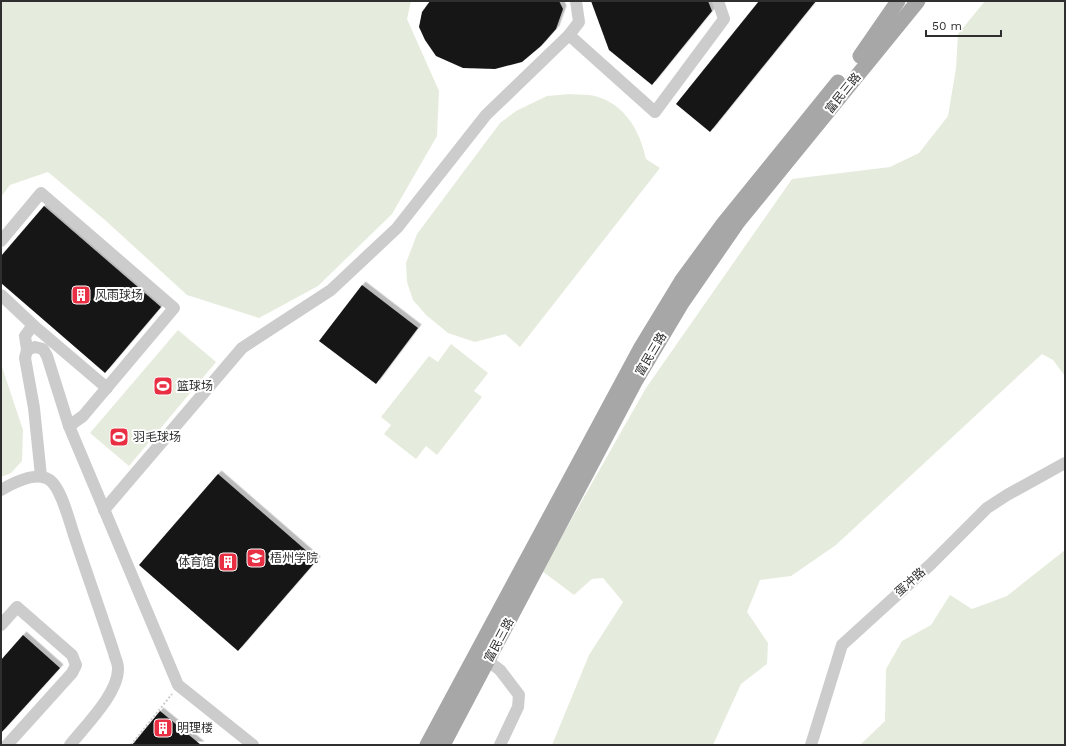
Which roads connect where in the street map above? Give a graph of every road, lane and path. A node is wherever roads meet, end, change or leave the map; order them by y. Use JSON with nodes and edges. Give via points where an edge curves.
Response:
{"nodes":[{"id":1,"x":576,"y":1,"type":"edge"},
{"id":2,"x":718,"y":1,"type":"edge"},
{"id":3,"x":898,"y":1,"type":"edge"},
{"id":4,"x":918,"y":1,"type":"edge"},
{"id":5,"x":569,"y":35,"type":"junction"},
{"id":6,"x":1,"y":241,"type":"edge"},
{"id":7,"x":1,"y":294,"type":"edge"},
{"id":8,"x":34,"y":325,"type":"junction"},
{"id":9,"x":27,"y":350,"type":"junction"},
{"id":10,"x":107,"y":388,"type":"junction"},
{"id":11,"x":69,"y":426,"type":"junction"},
{"id":12,"x":1065,"y":463,"type":"edge"},
{"id":13,"x":41,"y":476,"type":"junction"},
{"id":14,"x":1,"y":490,"type":"edge"},
{"id":15,"x":104,"y":510,"type":"junction"},
{"id":16,"x":1,"y":625,"type":"edge"},
{"id":17,"x":488,"y":661,"type":"junction"},
{"id":18,"x":178,"y":685,"type":"junction"},
{"id":19,"x":7,"y":745,"type":"edge"},
{"id":20,"x":70,"y":745,"type":"edge"},
{"id":21,"x":131,"y":745,"type":"edge"},
{"id":22,"x":253,"y":745,"type":"edge"},
{"id":23,"x":427,"y":745,"type":"edge"},
{"id":24,"x":443,"y":745,"type":"edge"},
{"id":25,"x":500,"y":745,"type":"edge"},
{"id":26,"x":811,"y":745,"type":"edge"}],
"edges":[{"from":1,"to":5,"type":"lane","via":[[579,22]]},
{"from":2,"to":5,"type":"lane","via":[[724,19],[655,112]]},
{"from":3,"to":23,"type":"main road","name":"富民三路","via":[[865,49],[734,209],[682,280],[640,348]]},
{"from":4,"to":17,"type":"main road","name":"富民三路","via":[[738,222],[695,283],[635,382]]},
{"from":5,"to":15,"type":"lane","via":[[486,115],[397,228],[330,290],[242,348]]},
{"from":6,"to":10,"type":"lane","via":[[40,192],[174,308]]},
{"from":7,"to":8,"type":"lane"},
{"from":8,"to":9,"type":"lane","via":[[25,336]]},
{"from":8,"to":10,"type":"lane"},
{"from":9,"to":11,"type":"lane","via":[[35,347],[43,350],[47,356]]},
{"from":9,"to":13,"type":"lane","via":[[25,358],[35,415]]},
{"from":10,"to":11,"type":"lane","via":[[83,416]]},
{"from":11,"to":15,"type":"lane"},
{"from":12,"to":26,"type":"lane","name":"蛋冲路","via":[[987,508],[931,564],[842,645]]},
{"from":13,"to":14,"type":"lane","via":[[9,485]]},
{"from":13,"to":20,"type":"lane","via":[[51,481],[58,491],[118,668],[116,682],[109,695]]},
{"from":15,"to":18,"type":"lane"},
{"from":16,"to":19,"type":"lane","via":[[17,607],[72,655],[76,664],[72,673]]},
{"from":17,"to":24,"type":"main road","name":"富民三路"},
{"from":17,"to":25,"type":"lane","via":[[500,670],[519,694],[518,707]]},
{"from":18,"to":21,"type":"path"},
{"from":18,"to":22,"type":"lane"}]}
